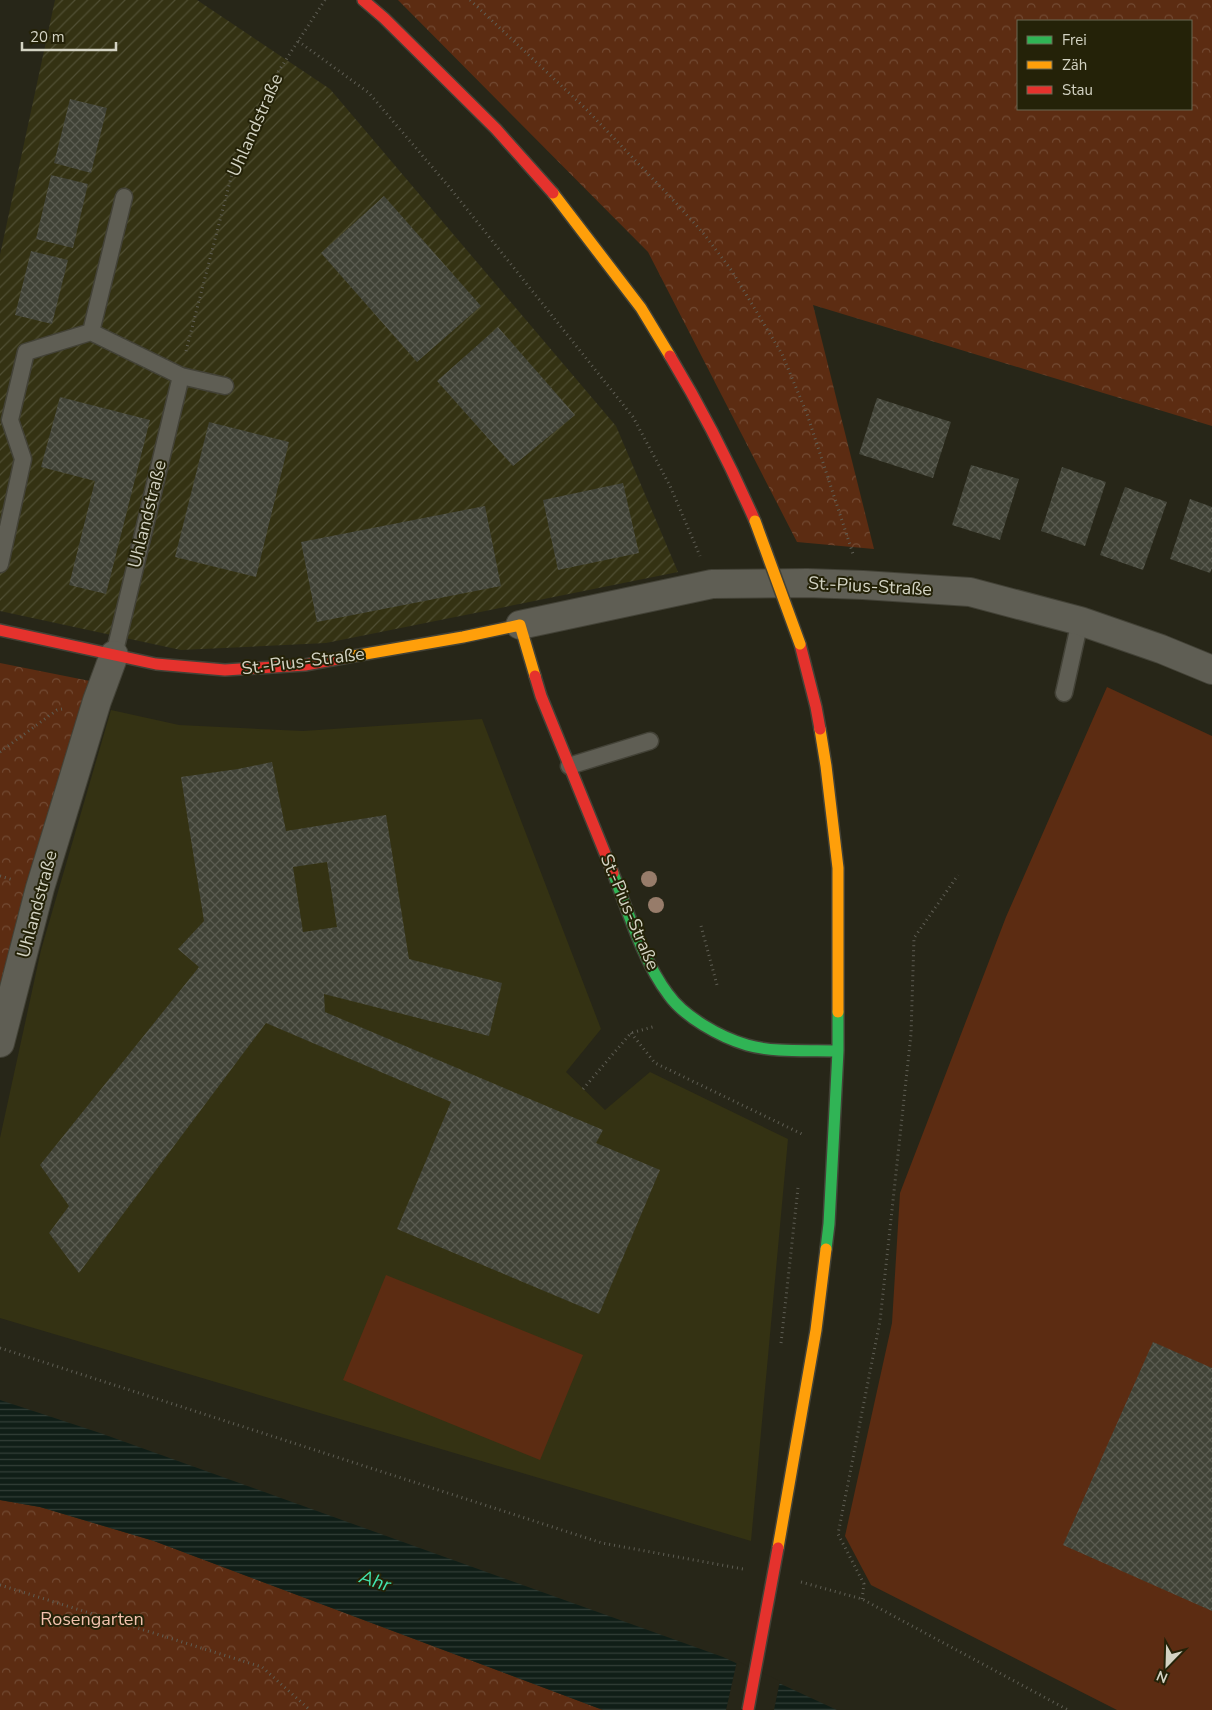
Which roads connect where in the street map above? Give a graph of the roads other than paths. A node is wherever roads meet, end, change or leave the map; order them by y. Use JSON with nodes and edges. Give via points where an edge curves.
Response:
{"nodes":[{"id":1,"x":363,"y":0,"type":"edge"},
{"id":2,"x":124,"y":197,"type":"dead end"},
{"id":3,"x":91,"y":332,"type":"junction"},
{"id":4,"x":180,"y":376,"type":"junction"},
{"id":5,"x":225,"y":386,"type":"dead end"},
{"id":6,"x":0,"y":564,"type":"edge"},
{"id":7,"x":1080,"y":621,"type":"junction"},
{"id":8,"x":520,"y":624,"type":"junction"},
{"id":9,"x":0,"y":630,"type":"edge"},
{"id":10,"x":114,"y":655,"type":"junction"},
{"id":11,"x":1212,"y":670,"type":"edge"},
{"id":12,"x":1064,"y":693,"type":"dead end"},
{"id":13,"x":650,"y":740,"type":"dead end"},
{"id":14,"x":569,"y":766,"type":"junction"},
{"id":15,"x":0,"y":1043,"type":"edge"},
{"id":16,"x":838,"y":1051,"type":"junction"},
{"id":17,"x":748,"y":1710,"type":"edge"}],
"edges":[{"from":1,"to":16,"type":"main road","bridge":true,"via":[[496,129],[551,190],[625,286],[688,388],[755,521],[800,644],[816,707],[826,766],[838,868]]},
{"from":2,"to":3,"type":"lane"},
{"from":3,"to":4,"type":"lane"},
{"from":3,"to":6,"type":"lane","via":[[26,352],[10,420],[23,460]]},
{"from":4,"to":5,"type":"lane"},
{"from":4,"to":10,"type":"lane","name":"Uhlandstraße"},
{"from":7,"to":8,"type":"street","name":"St.-Pius-Straße","via":[[970,592],[807,582],[712,584]]},
{"from":7,"to":11,"type":"street","name":"St.-Pius-Straße"},
{"from":7,"to":12,"type":"lane"},
{"from":8,"to":10,"type":"main road","name":"St.-Pius-Straße","via":[[463,637],[287,666],[225,670],[156,664]]},
{"from":8,"to":14,"type":"main road","name":"St.-Pius-Straße","via":[[542,696]]},
{"from":9,"to":10,"type":"main road","name":"St.-Pius-Straße"},
{"from":10,"to":15,"type":"street","name":"Uhlandstraße","via":[[40,888]]},
{"from":13,"to":14,"type":"lane"},
{"from":14,"to":16,"type":"main road","name":"St.-Pius-Straße","via":[[649,962],[668,995],[692,1018],[747,1045]]},
{"from":16,"to":17,"type":"main road","bridge":true,"via":[[829,1224],[819,1311]]}]}
